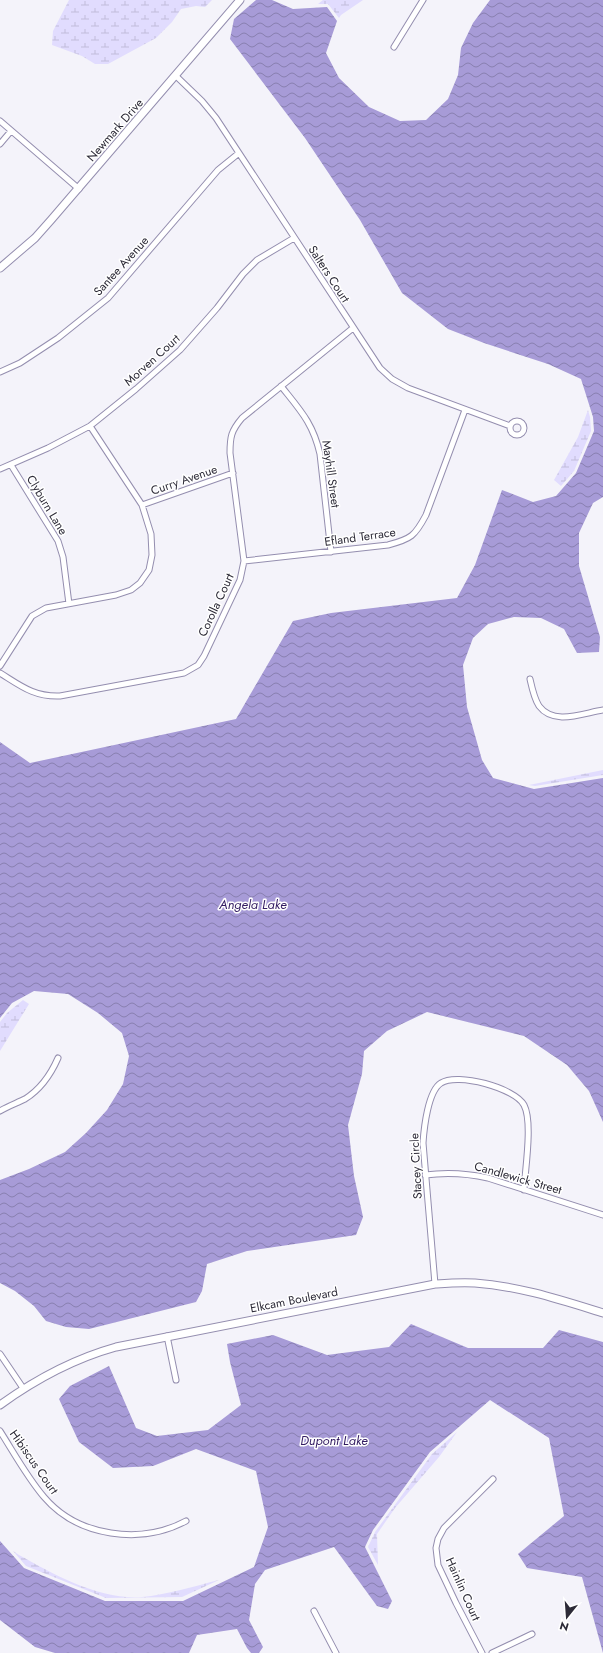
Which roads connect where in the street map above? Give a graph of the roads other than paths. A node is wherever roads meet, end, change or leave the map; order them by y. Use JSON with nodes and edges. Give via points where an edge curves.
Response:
{"nodes":[{"id":1,"x":240,"y":0,"type":"edge"},
{"id":2,"x":423,"y":0,"type":"edge"},
{"id":3,"x":394,"y":48,"type":"dead end"},
{"id":4,"x":176,"y":76,"type":"junction"},
{"id":5,"x":0,"y":121,"type":"edge"},
{"id":6,"x":11,"y":131,"type":"junction"},
{"id":7,"x":0,"y":144,"type":"edge"},
{"id":8,"x":240,"y":153,"type":"junction"},
{"id":9,"x":79,"y":189,"type":"junction"},
{"id":10,"x":294,"y":238,"type":"junction"},
{"id":11,"x":0,"y":268,"type":"edge"},
{"id":12,"x":353,"y":328,"type":"junction"},
{"id":13,"x":0,"y":372,"type":"edge"},
{"id":14,"x":281,"y":386,"type":"junction"},
{"id":15,"x":465,"y":410,"type":"junction"},
{"id":16,"x":90,"y":426,"type":"junction"},
{"id":17,"x":510,"y":426,"type":"dead end"},
{"id":18,"x":11,"y":465,"type":"junction"},
{"id":19,"x":0,"y":469,"type":"edge"},
{"id":20,"x":234,"y":474,"type":"junction"},
{"id":21,"x":142,"y":505,"type":"junction"},
{"id":22,"x":331,"y":552,"type":"junction"},
{"id":23,"x":244,"y":561,"type":"junction"},
{"id":24,"x":69,"y":604,"type":"junction"},
{"id":25,"x":0,"y":666,"type":"edge"},
{"id":26,"x":0,"y":673,"type":"edge"},
{"id":27,"x":530,"y":679,"type":"dead end"},
{"id":28,"x":603,"y":710,"type":"edge"},
{"id":29,"x":58,"y":1058,"type":"dead end"},
{"id":30,"x":0,"y":1111,"type":"edge"},
{"id":31,"x":425,"y":1175,"type":"junction"},
{"id":32,"x":524,"y":1190,"type":"junction"},
{"id":33,"x":603,"y":1214,"type":"edge"},
{"id":34,"x":436,"y":1284,"type":"junction"},
{"id":35,"x":603,"y":1313,"type":"edge"},
{"id":36,"x":167,"y":1336,"type":"junction"},
{"id":37,"x":0,"y":1354,"type":"edge"},
{"id":38,"x":176,"y":1380,"type":"dead end"},
{"id":39,"x":23,"y":1388,"type":"junction"},
{"id":40,"x":0,"y":1405,"type":"edge"},
{"id":41,"x":0,"y":1431,"type":"edge"},
{"id":42,"x":493,"y":1479,"type":"dead end"},
{"id":43,"x":186,"y":1521,"type":"dead end"},
{"id":44,"x":314,"y":1611,"type":"dead end"},
{"id":45,"x":532,"y":1634,"type":"dead end"},
{"id":46,"x":336,"y":1653,"type":"edge"},
{"id":47,"x":482,"y":1653,"type":"edge"},
{"id":48,"x":492,"y":1653,"type":"edge"}],
"edges":[{"from":1,"to":4,"type":"street","name":"Newmark Drive"},
{"from":2,"to":3,"type":"street"},
{"from":4,"to":8,"type":"street","name":"Salters Court","via":[[202,101]]},
{"from":4,"to":9,"type":"street","name":"Newmark Drive"},
{"from":5,"to":6,"type":"street"},
{"from":6,"to":7,"type":"street"},
{"from":6,"to":9,"type":"street"},
{"from":8,"to":10,"type":"street","name":"Salters Court"},
{"from":8,"to":13,"type":"street","name":"Santee Avenue","via":[[218,170],[108,298],[58,338],[20,363]]},
{"from":9,"to":11,"type":"street","name":"Newmark Drive","via":[[35,238]]},
{"from":10,"to":12,"type":"street","name":"Salters Court"},
{"from":10,"to":16,"type":"street","name":"Morven Court","via":[[257,260],[180,350]]},
{"from":12,"to":14,"type":"street","name":"Corolla Court"},
{"from":12,"to":15,"type":"street","name":"Salters Court","via":[[380,368],[392,379],[408,388]]},
{"from":14,"to":20,"type":"street","name":"Corolla Court","via":[[233,428],[230,453]]},
{"from":14,"to":22,"type":"street","name":"Mayhill Street","via":[[310,424],[316,438]]},
{"from":15,"to":17,"type":"street","name":"Salters Court"},
{"from":15,"to":22,"type":"street","name":"Efland Terrace","via":[[418,531],[406,540],[388,545]]},
{"from":16,"to":18,"type":"street","name":"Morven Court"},
{"from":16,"to":21,"type":"street"},
{"from":18,"to":19,"type":"street","name":"Morven Court"},
{"from":18,"to":24,"type":"street","name":"Clyburn Lane","via":[[58,541],[63,557]]},
{"from":20,"to":21,"type":"street","name":"Curry Avenue"},
{"from":20,"to":23,"type":"street","name":"Corolla Court"},
{"from":21,"to":24,"type":"street","via":[[151,534],[152,554],[149,570],[140,583],[131,590],[116,595]]},
{"from":22,"to":23,"type":"street","name":"Efland Terrace"},
{"from":23,"to":26,"type":"street","name":"Corolla Court","via":[[240,580],[204,656],[198,665],[184,673],[46,697],[31,692]]},
{"from":24,"to":25,"type":"street","via":[[46,608],[32,616]]},
{"from":27,"to":28,"type":"street","via":[[539,706],[552,715],[567,716]]},
{"from":29,"to":30,"type":"street","via":[[41,1086],[26,1098]]},
{"from":31,"to":32,"type":"street","name":"Candlewick Street","via":[[447,1172],[469,1174]]},
{"from":31,"to":32,"type":"street","name":"Stacey Circle","via":[[423,1143],[428,1104],[439,1083],[450,1078],[466,1079],[505,1090],[524,1104],[528,1120]]},
{"from":31,"to":34,"type":"street","name":"Stacey Circle"},
{"from":32,"to":33,"type":"street","name":"Candlewick Street"},
{"from":34,"to":35,"type":"street","name":"Elkcam Boulevard","via":[[474,1283],[510,1287]]},
{"from":34,"to":36,"type":"street","name":"Elkcam Boulevard"},
{"from":36,"to":38,"type":"street"},
{"from":36,"to":39,"type":"street","name":"Elkcam Boulevard","via":[[94,1353],[54,1370]]},
{"from":37,"to":39,"type":"street"},
{"from":39,"to":40,"type":"street","name":"Elkcam Boulevard"},
{"from":41,"to":43,"type":"street","name":"Hibiscus Court","via":[[45,1498],[82,1525],[102,1532],[134,1535],[166,1530]]},
{"from":42,"to":47,"type":"street","name":"Hainlin Court","via":[[444,1528],[436,1548],[438,1565]]},
{"from":44,"to":46,"type":"street"},
{"from":45,"to":48,"type":"street"}]}
